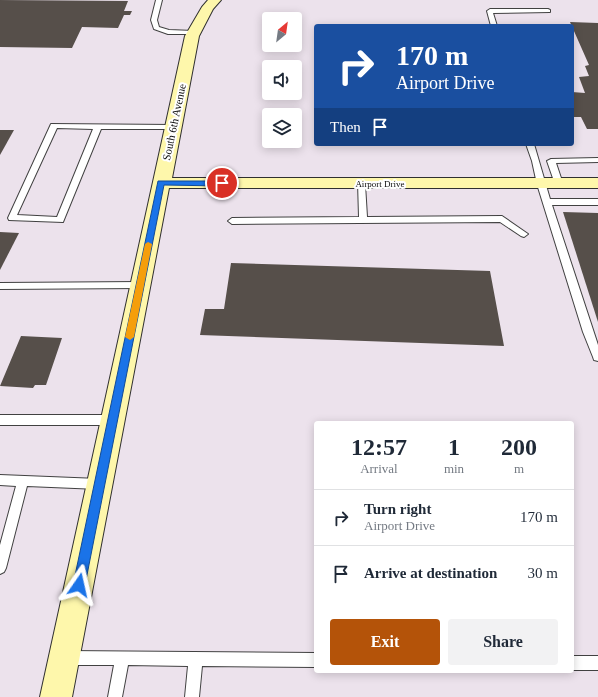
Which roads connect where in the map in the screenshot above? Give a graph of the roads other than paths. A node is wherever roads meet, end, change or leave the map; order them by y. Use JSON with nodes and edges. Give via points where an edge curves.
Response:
{"nodes":[{"id":1,"x":159,"y":0,"type":"edge"},
{"id":2,"x":215,"y":0,"type":"edge"},
{"id":3,"x":548,"y":11,"type":"dead end"},
{"id":4,"x":493,"y":24,"type":"edge"},
{"id":5,"x":194,"y":33,"type":"junction"},
{"id":6,"x":98,"y":126,"type":"junction"},
{"id":7,"x":173,"y":127,"type":"junction"},
{"id":8,"x":531,"y":146,"type":"edge"},
{"id":9,"x":598,"y":160,"type":"edge"},
{"id":10,"x":536,"y":161,"type":"junction"},
{"id":11,"x":551,"y":161,"type":"junction"},
{"id":12,"x":161,"y":183,"type":"junction"},
{"id":13,"x":598,"y":183,"type":"edge"},
{"id":14,"x":361,"y":184,"type":"junction"},
{"id":15,"x":550,"y":184,"type":"junction"},
{"id":16,"x":548,"y":202,"type":"junction"},
{"id":17,"x":598,"y":202,"type":"edge"},
{"id":18,"x":363,"y":220,"type":"junction"},
{"id":19,"x":232,"y":221,"type":"dead end"},
{"id":20,"x":524,"y":234,"type":"dead end"},
{"id":21,"x":140,"y":285,"type":"junction"},
{"id":22,"x":0,"y":286,"type":"edge"},
{"id":23,"x":598,"y":357,"type":"edge"},
{"id":24,"x":0,"y":420,"type":"edge"},
{"id":25,"x":112,"y":420,"type":"junction"},
{"id":26,"x":0,"y":480,"type":"edge"},
{"id":27,"x":23,"y":481,"type":"junction"},
{"id":28,"x":99,"y":484,"type":"junction"},
{"id":29,"x":0,"y":568,"type":"edge"},
{"id":30,"x":64,"y":658,"type":"junction"},
{"id":31,"x":122,"y":658,"type":"junction"},
{"id":32,"x":196,"y":658,"type":"junction"},
{"id":33,"x":314,"y":660,"type":"edge"},
{"id":34,"x":574,"y":663,"type":"edge"},
{"id":35,"x":598,"y":663,"type":"edge"},
{"id":36,"x":56,"y":697,"type":"edge"},
{"id":37,"x":115,"y":697,"type":"edge"},
{"id":38,"x":192,"y":697,"type":"edge"}],
"edges":[{"from":1,"to":5,"type":"lane","via":[[154,20],[156,28],[168,32]]},
{"from":2,"to":5,"type":"street","name":"South 6th Avenue","via":[[208,7]]},
{"from":3,"to":4,"type":"lane","via":[[490,11]]},
{"from":5,"to":7,"type":"street","name":"South 6th Avenue"},
{"from":6,"to":6,"type":"lane","via":[[54,126],[12,218],[60,220]]},
{"from":6,"to":7,"type":"lane"},
{"from":7,"to":12,"type":"street","name":"South 6th Avenue"},
{"from":8,"to":10,"type":"lane"},
{"from":9,"to":11,"type":"lane"},
{"from":10,"to":11,"type":"lane"},
{"from":10,"to":15,"type":"lane"},
{"from":11,"to":15,"type":"lane"},
{"from":12,"to":14,"type":"street","name":"Airport Drive"},
{"from":12,"to":21,"type":"street","name":"South 6th Avenue"},
{"from":13,"to":15,"type":"street","name":"Airport Drive"},
{"from":14,"to":15,"type":"street","name":"Airport Drive"},
{"from":14,"to":18,"type":"lane"},
{"from":15,"to":16,"type":"lane"},
{"from":16,"to":17,"type":"lane"},
{"from":16,"to":23,"type":"lane"},
{"from":18,"to":19,"type":"lane"},
{"from":18,"to":20,"type":"lane","via":[[502,219]]},
{"from":21,"to":22,"type":"lane"},
{"from":21,"to":25,"type":"street","name":"South 6th Avenue"},
{"from":24,"to":25,"type":"lane"},
{"from":25,"to":28,"type":"street","name":"South 6th Avenue"},
{"from":26,"to":27,"type":"lane"},
{"from":27,"to":28,"type":"lane"},
{"from":27,"to":29,"type":"lane"},
{"from":28,"to":30,"type":"street","name":"South 6th Avenue"},
{"from":30,"to":31,"type":"lane"},
{"from":30,"to":36,"type":"street","name":"South 6th Avenue"},
{"from":31,"to":32,"type":"lane"},
{"from":31,"to":37,"type":"lane"},
{"from":32,"to":33,"type":"lane"},
{"from":32,"to":38,"type":"lane"},
{"from":34,"to":35,"type":"lane"}]}
